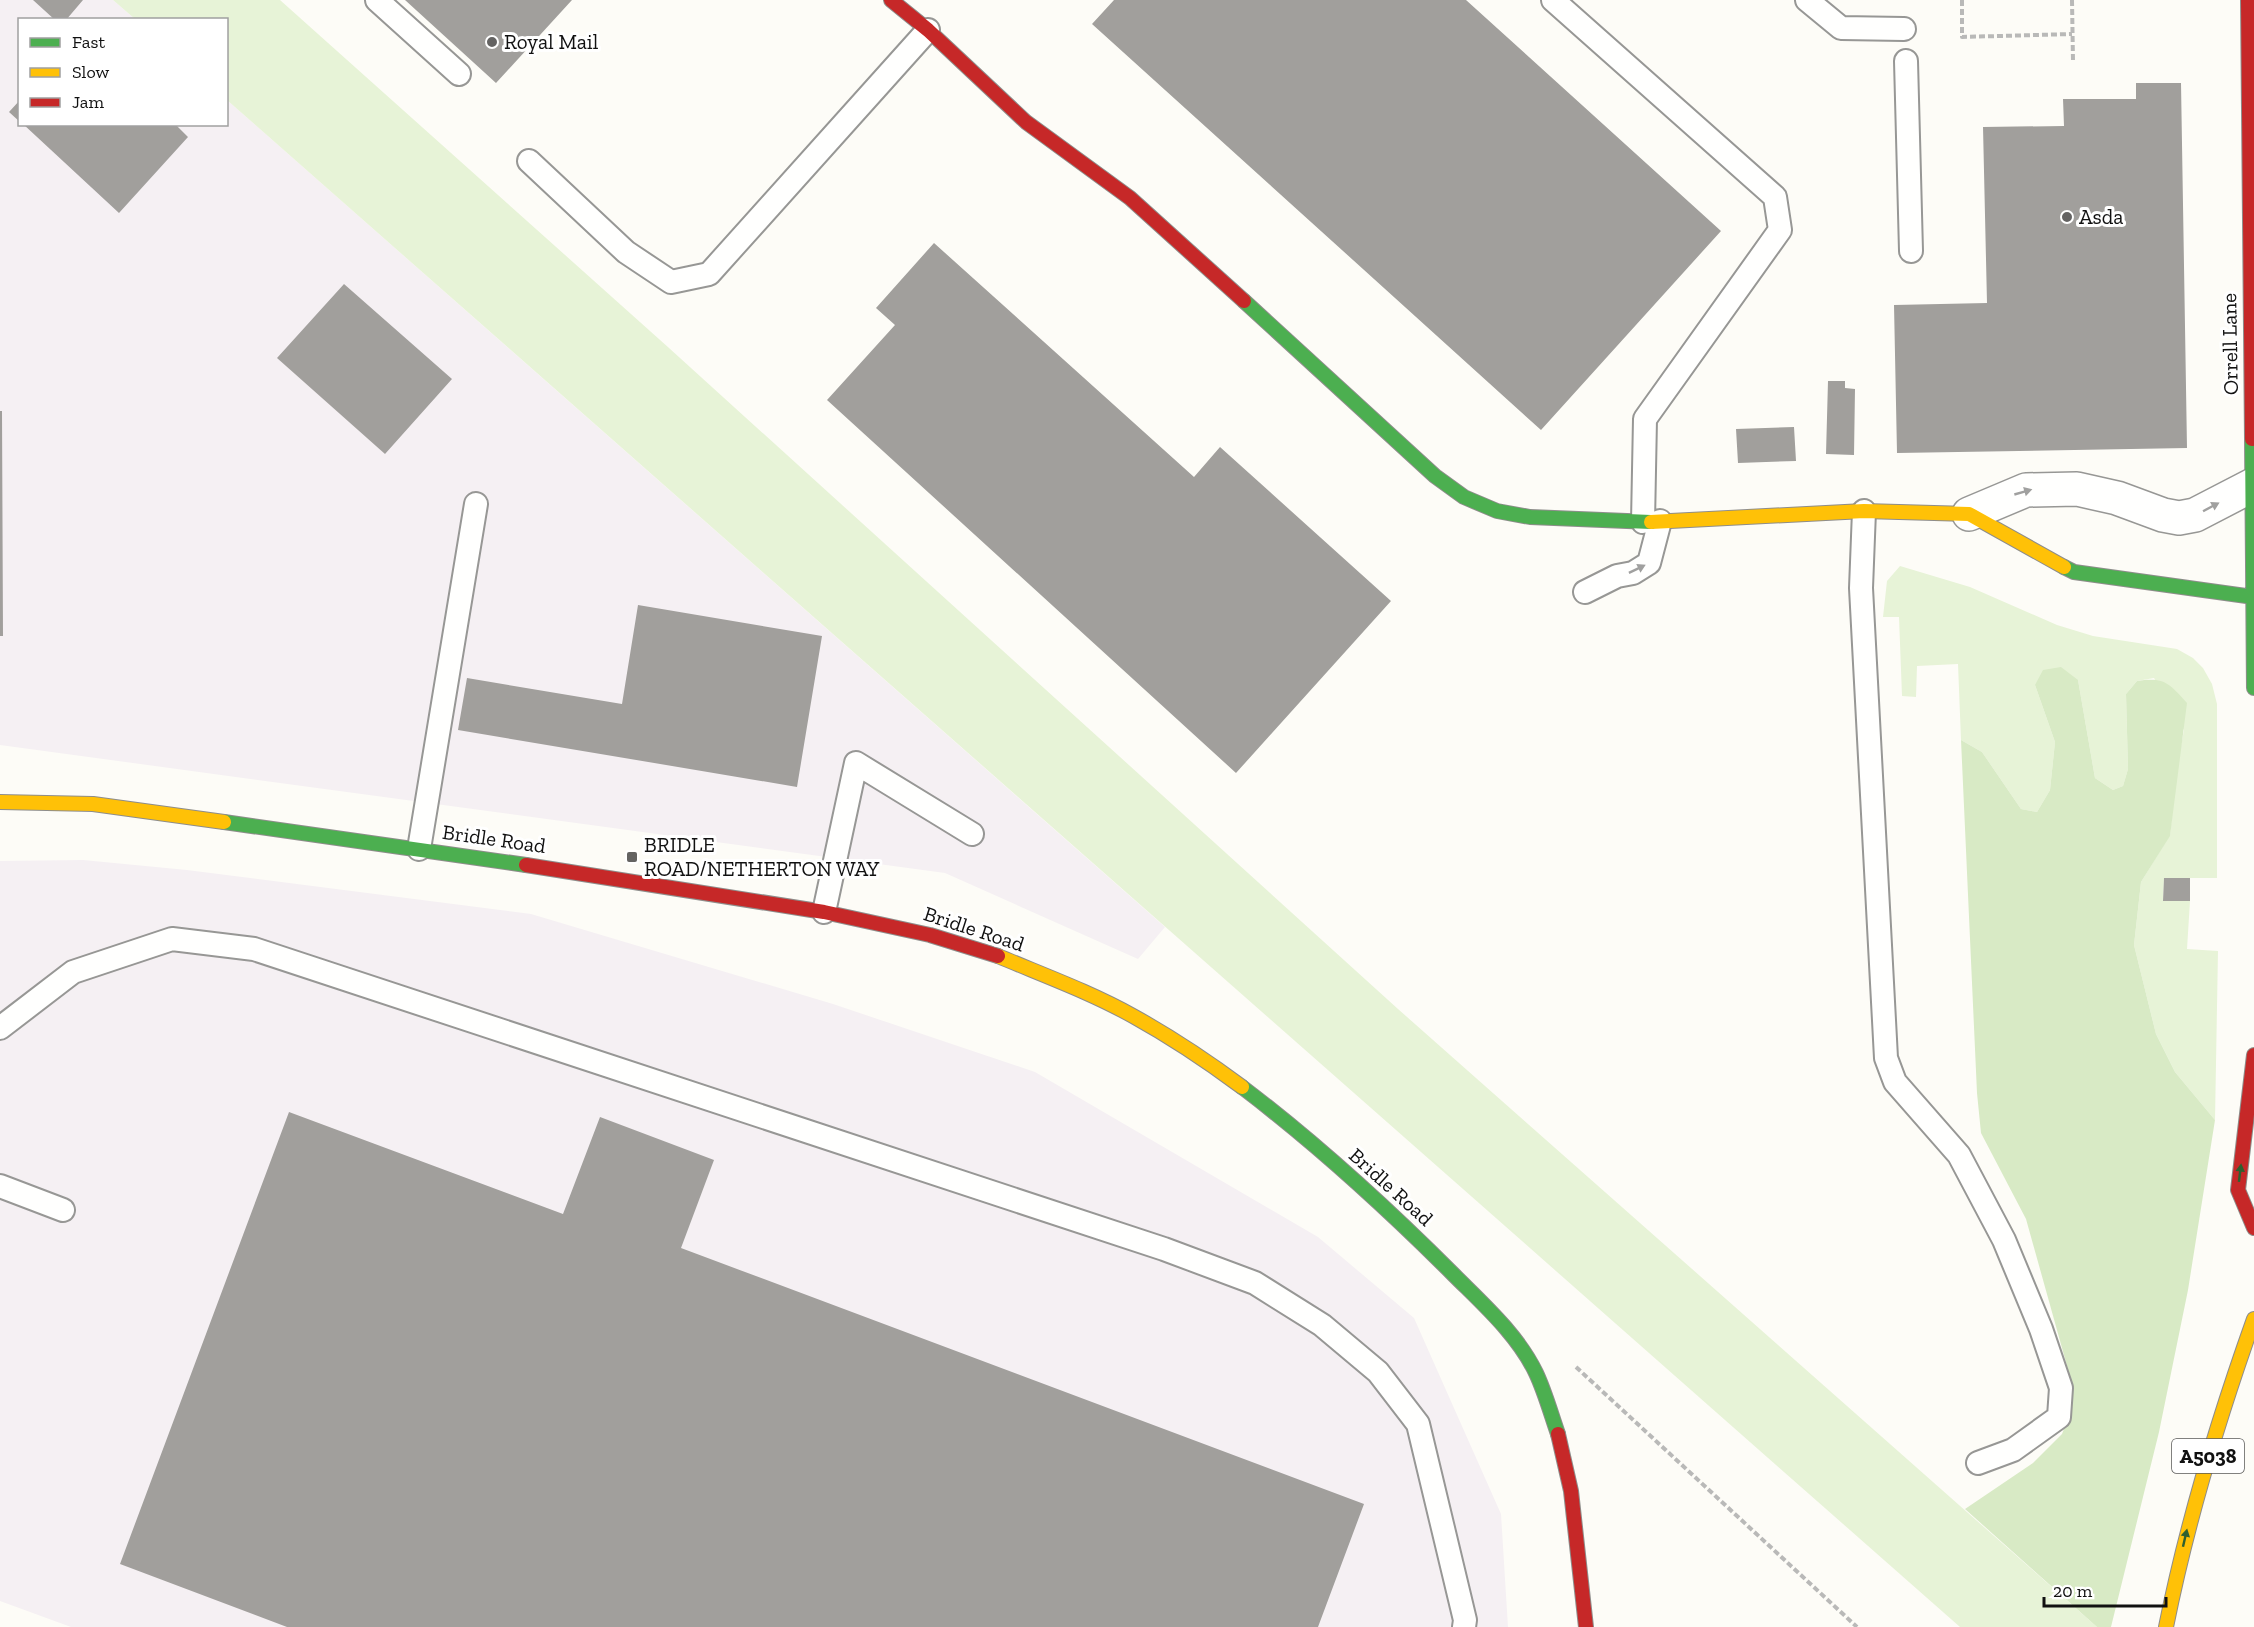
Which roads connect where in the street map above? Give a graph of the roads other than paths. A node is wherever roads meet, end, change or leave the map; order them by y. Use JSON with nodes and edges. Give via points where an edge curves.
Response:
{"nodes":[{"id":1,"x":377,"y":0,"type":"edge"},
{"id":2,"x":1553,"y":0,"type":"edge"},
{"id":3,"x":1807,"y":0,"type":"edge"},
{"id":4,"x":2248,"y":0,"type":"edge"},
{"id":5,"x":893,"y":1,"type":"edge"},
{"id":6,"x":1904,"y":29,"type":"dead end"},
{"id":7,"x":928,"y":30,"type":"junction"},
{"id":8,"x":1906,"y":61,"type":"dead end"},
{"id":9,"x":459,"y":74,"type":"dead end"},
{"id":10,"x":530,"y":161,"type":"dead end"},
{"id":11,"x":1911,"y":251,"type":"dead end"},
{"id":12,"x":2253,"y":484,"type":"edge"},
{"id":13,"x":476,"y":504,"type":"dead end"},
{"id":14,"x":1864,"y":512,"type":"junction"},
{"id":15,"x":1969,"y":514,"type":"junction"},
{"id":16,"x":1652,"y":521,"type":"junction"},
{"id":17,"x":1585,"y":592,"type":"dead end"},
{"id":18,"x":2254,"y":597,"type":"edge"},
{"id":19,"x":2254,"y":688,"type":"edge"},
{"id":20,"x":0,"y":802,"type":"edge"},
{"id":21,"x":972,"y":834,"type":"dead end"},
{"id":22,"x":419,"y":849,"type":"junction"},
{"id":23,"x":824,"y":912,"type":"junction"},
{"id":24,"x":0,"y":1028,"type":"edge"},
{"id":25,"x":2254,"y":1055,"type":"edge"},
{"id":26,"x":0,"y":1186,"type":"edge"},
{"id":27,"x":63,"y":1210,"type":"dead end"},
{"id":28,"x":2254,"y":1228,"type":"edge"},
{"id":29,"x":2254,"y":1319,"type":"edge"},
{"id":30,"x":1978,"y":1463,"type":"dead end"},
{"id":31,"x":1464,"y":1627,"type":"edge"},
{"id":32,"x":1586,"y":1627,"type":"edge"},
{"id":33,"x":2166,"y":1627,"type":"edge"}],
"edges":[{"from":1,"to":9,"type":"lane"},
{"from":2,"to":16,"type":"lane","via":[[1775,197],[1780,230],[1645,419]]},
{"from":3,"to":6,"type":"lane","via":[[1841,28]]},
{"from":4,"to":12,"type":"street","name":"Orrell Lane"},
{"from":5,"to":7,"type":"street"},
{"from":7,"to":10,"type":"lane","via":[[709,273],[671,282],[626,252]]},
{"from":7,"to":16,"type":"street","via":[[1026,122],[1130,198],[1434,476],[1464,497],[1497,511],[1530,517]]},
{"from":8,"to":11,"type":"lane"},
{"from":15,"to":12,"type":"street","one_way":true,"via":[[2026,490],[2078,489],[2180,518],[2195,515]]},
{"from":12,"to":18,"type":"street","name":"Orrell Lane"},
{"from":13,"to":22,"type":"lane"},
{"from":14,"to":15,"type":"street"},
{"from":14,"to":16,"type":"street"},
{"from":14,"to":30,"type":"lane","via":[[1861,588],[1886,1058],[1895,1082],[1959,1155],[2004,1240],[2061,1388],[2059,1417],[2013,1450]]},
{"from":15,"to":18,"type":"street","via":[[2074,572]]},
{"from":17,"to":16,"type":"lane","one_way":true,"via":[[1649,563]]},
{"from":18,"to":19,"type":"street","name":"Orrell Lane"},
{"from":20,"to":22,"type":"street","name":"Bridle Road","via":[[93,804]]},
{"from":21,"to":23,"type":"lane","via":[[856,763]]},
{"from":22,"to":23,"type":"street","name":"Bridle Road"},
{"from":23,"to":32,"type":"street","name":"Bridle Road","via":[[930,935],[992,954],[1132,1015],[1205,1059],[1272,1110],[1400,1221],[1484,1304],[1518,1344],[1536,1373],[1562,1446],[1571,1491]]},
{"from":24,"to":31,"type":"lane","via":[[73,972],[172,939],[254,949],[1164,1249],[1255,1283],[1322,1325],[1378,1372],[1418,1424]]},
{"from":28,"to":25,"type":"street","one_way":true,"via":[[2238,1190]]},
{"from":26,"to":27,"type":"lane"},
{"from":33,"to":29,"type":"street","number":"A5038","one_way":true,"via":[[2194,1500]]}]}
